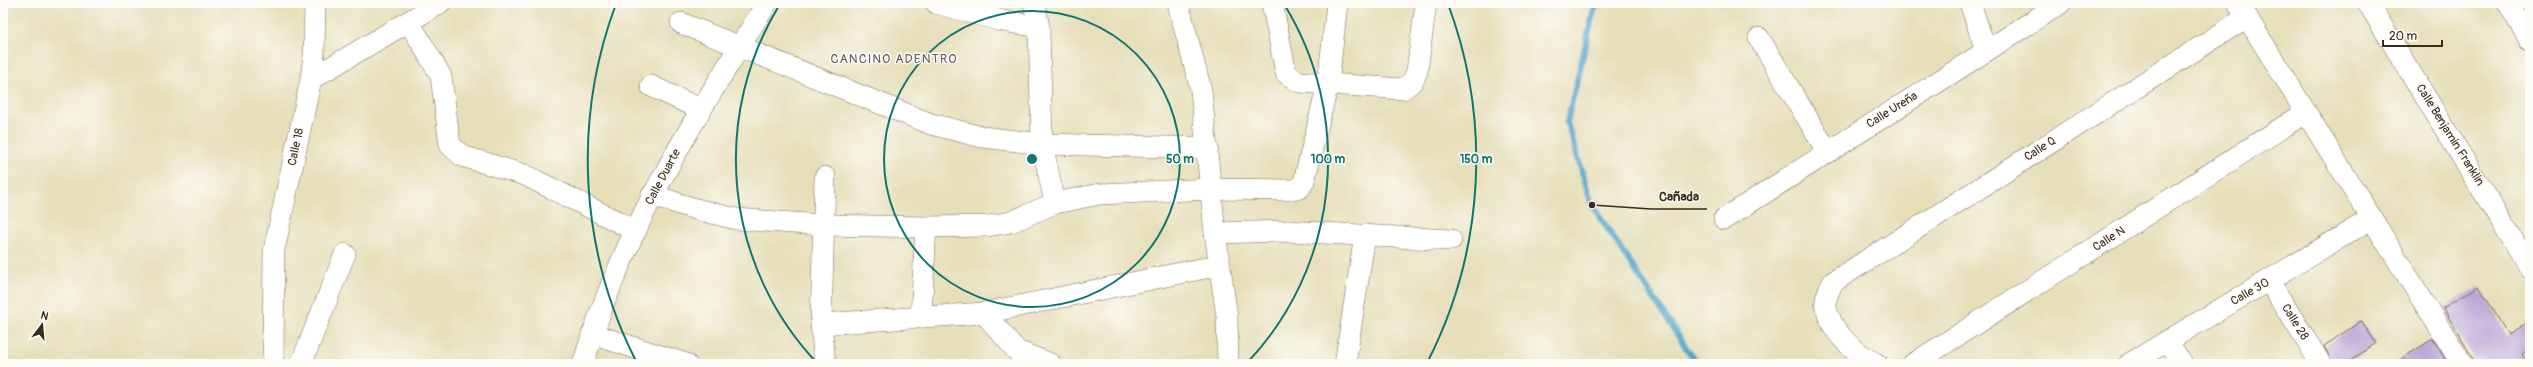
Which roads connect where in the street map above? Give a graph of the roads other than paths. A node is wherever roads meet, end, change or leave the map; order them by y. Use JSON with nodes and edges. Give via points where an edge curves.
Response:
{"nodes":[{"id":1,"x":316,"y":3,"type":"edge"},
{"id":2,"x":440,"y":3,"type":"edge"},
{"id":3,"x":767,"y":3,"type":"edge"},
{"id":4,"x":936,"y":3,"type":"edge"},
{"id":5,"x":1034,"y":3,"type":"edge"},
{"id":6,"x":1178,"y":3,"type":"edge"},
{"id":7,"x":1272,"y":3,"type":"edge"},
{"id":8,"x":1337,"y":3,"type":"edge"},
{"id":9,"x":1426,"y":3,"type":"edge"},
{"id":10,"x":1970,"y":3,"type":"edge"},
{"id":11,"x":2061,"y":3,"type":"edge"},
{"id":12,"x":2368,"y":3,"type":"edge"},
{"id":13,"x":2508,"y":3,"type":"edge"},
{"id":14,"x":2242,"y":10,"type":"edge"},
{"id":15,"x":409,"y":22,"type":"junction"},
{"id":16,"x":681,"y":23,"type":"dead end"},
{"id":17,"x":1039,"y":27,"type":"junction"},
{"id":18,"x":1759,"y":38,"type":"dead end"},
{"id":19,"x":2530,"y":41,"type":"edge"},
{"id":20,"x":740,"y":46,"type":"junction"},
{"id":21,"x":1986,"y":51,"type":"junction"},
{"id":22,"x":311,"y":79,"type":"junction"},
{"id":23,"x":1328,"y":84,"type":"junction"},
{"id":24,"x":651,"y":86,"type":"dead end"},
{"id":25,"x":700,"y":109,"type":"junction"},
{"id":26,"x":2305,"y":113,"type":"junction"},
{"id":27,"x":1042,"y":144,"type":"junction"},
{"id":28,"x":1208,"y":148,"type":"junction"},
{"id":29,"x":1828,"y":151,"type":"junction"},
{"id":30,"x":825,"y":177,"type":"dead end"},
{"id":31,"x":1211,"y":189,"type":"junction"},
{"id":32,"x":652,"y":195,"type":"junction"},
{"id":33,"x":1056,"y":203,"type":"junction"},
{"id":34,"x":1724,"y":219,"type":"dead end"},
{"id":35,"x":2371,"y":219,"type":"junction"},
{"id":36,"x":823,"y":225,"type":"junction"},
{"id":37,"x":926,"y":227,"type":"junction"},
{"id":38,"x":636,"y":231,"type":"junction"},
{"id":39,"x":1215,"y":233,"type":"junction"},
{"id":40,"x":1366,"y":235,"type":"junction"},
{"id":41,"x":1452,"y":240,"type":"dead end"},
{"id":42,"x":345,"y":254,"type":"dead end"},
{"id":43,"x":1220,"y":265,"type":"junction"},
{"id":44,"x":2530,"y":268,"type":"edge"},
{"id":45,"x":2269,"y":281,"type":"junction"},
{"id":46,"x":984,"y":313,"type":"junction"},
{"id":47,"x":921,"y":317,"type":"junction"},
{"id":48,"x":821,"y":324,"type":"junction"},
{"id":49,"x":592,"y":334,"type":"junction"},
{"id":50,"x":2167,"y":341,"type":"junction"},
{"id":51,"x":273,"y":364,"type":"edge"},
{"id":52,"x":301,"y":364,"type":"edge"},
{"id":53,"x":583,"y":364,"type":"edge"},
{"id":54,"x":686,"y":364,"type":"edge"},
{"id":55,"x":825,"y":364,"type":"edge"},
{"id":56,"x":1050,"y":364,"type":"edge"},
{"id":57,"x":1228,"y":364,"type":"edge"},
{"id":58,"x":1345,"y":364,"type":"edge"},
{"id":59,"x":1877,"y":364,"type":"edge"},
{"id":60,"x":1913,"y":364,"type":"edge"},
{"id":61,"x":2129,"y":364,"type":"edge"},
{"id":62,"x":2182,"y":364,"type":"edge"},
{"id":63,"x":2321,"y":364,"type":"edge"},
{"id":64,"x":2462,"y":364,"type":"edge"}],
"edges":[{"from":1,"to":22,"type":"street","name":"Calle 18"},
{"from":2,"to":15,"type":"street"},
{"from":3,"to":20,"type":"street","name":"Calle Duarte"},
{"from":4,"to":17,"type":"street","via":[[1002,21]]},
{"from":5,"to":17,"type":"street"},
{"from":6,"to":28,"type":"street","via":[[1201,90]]},
{"from":7,"to":23,"type":"street","via":[[1286,73],[1291,79],[1299,82]]},
{"from":8,"to":23,"type":"street"},
{"from":9,"to":23,"type":"street","via":[[1413,82],[1404,88]]},
{"from":10,"to":21,"type":"street"},
{"from":11,"to":21,"type":"street","name":"Calle Ureña"},
{"from":12,"to":44,"type":"street","name":"Calle Benjamin Franklin"},
{"from":13,"to":19,"type":"street"},
{"from":14,"to":26,"type":"street"},
{"from":14,"to":59,"type":"street","name":"Calle Q","via":[[1833,282],[1827,294],[1826,308],[1842,339]]},
{"from":15,"to":22,"type":"street"},
{"from":15,"to":38,"type":"street","via":[[441,76],[450,145],[455,151],[462,156],[525,175]]},
{"from":16,"to":20,"type":"street"},
{"from":17,"to":27,"type":"street"},
{"from":18,"to":29,"type":"street"},
{"from":20,"to":25,"type":"street","name":"Calle Duarte"},
{"from":20,"to":27,"type":"street","via":[[930,124],[982,137]]},
{"from":21,"to":29,"type":"street","name":"Calle Ureña"},
{"from":22,"to":51,"type":"street","name":"Calle 18","via":[[274,250]]},
{"from":23,"to":31,"type":"street","via":[[1304,181],[1300,188]]},
{"from":24,"to":25,"type":"street"},
{"from":25,"to":32,"type":"street","name":"Calle Duarte"},
{"from":26,"to":35,"type":"street"},
{"from":26,"to":60,"type":"street","name":"Calle N"},
{"from":27,"to":28,"type":"street"},
{"from":27,"to":33,"type":"street"},
{"from":28,"to":31,"type":"street"},
{"from":29,"to":34,"type":"street","name":"Calle Ureña"},
{"from":30,"to":36,"type":"street"},
{"from":31,"to":33,"type":"street","via":[[1100,194]]},
{"from":31,"to":39,"type":"street"},
{"from":32,"to":36,"type":"street","via":[[736,219]]},
{"from":32,"to":38,"type":"street","name":"Calle Duarte"},
{"from":33,"to":37,"type":"street","via":[[1011,222],[988,226]]},
{"from":35,"to":45,"type":"street","name":"Calle 30"},
{"from":35,"to":64,"type":"street"},
{"from":36,"to":37,"type":"street"},
{"from":36,"to":48,"type":"street"},
{"from":37,"to":47,"type":"street"},
{"from":38,"to":49,"type":"street","name":"Calle Duarte"},
{"from":39,"to":40,"type":"street","via":[[1288,231]]},
{"from":39,"to":43,"type":"street"},
{"from":40,"to":41,"type":"street"},
{"from":40,"to":58,"type":"street"},
{"from":42,"to":52,"type":"street"},
{"from":43,"to":46,"type":"street"},
{"from":43,"to":57,"type":"street","via":[[1227,317]]},
{"from":45,"to":50,"type":"street","name":"Calle 30"},
{"from":45,"to":63,"type":"street","name":"Calle 28"},
{"from":46,"to":47,"type":"street"},
{"from":46,"to":56,"type":"street","via":[[1017,351]]},
{"from":47,"to":48,"type":"street"},
{"from":48,"to":55,"type":"street"},
{"from":49,"to":53,"type":"street","name":"Calle Duarte"},
{"from":49,"to":54,"type":"street"},
{"from":50,"to":61,"type":"street","name":"Calle 30"},
{"from":50,"to":62,"type":"street"}]}
